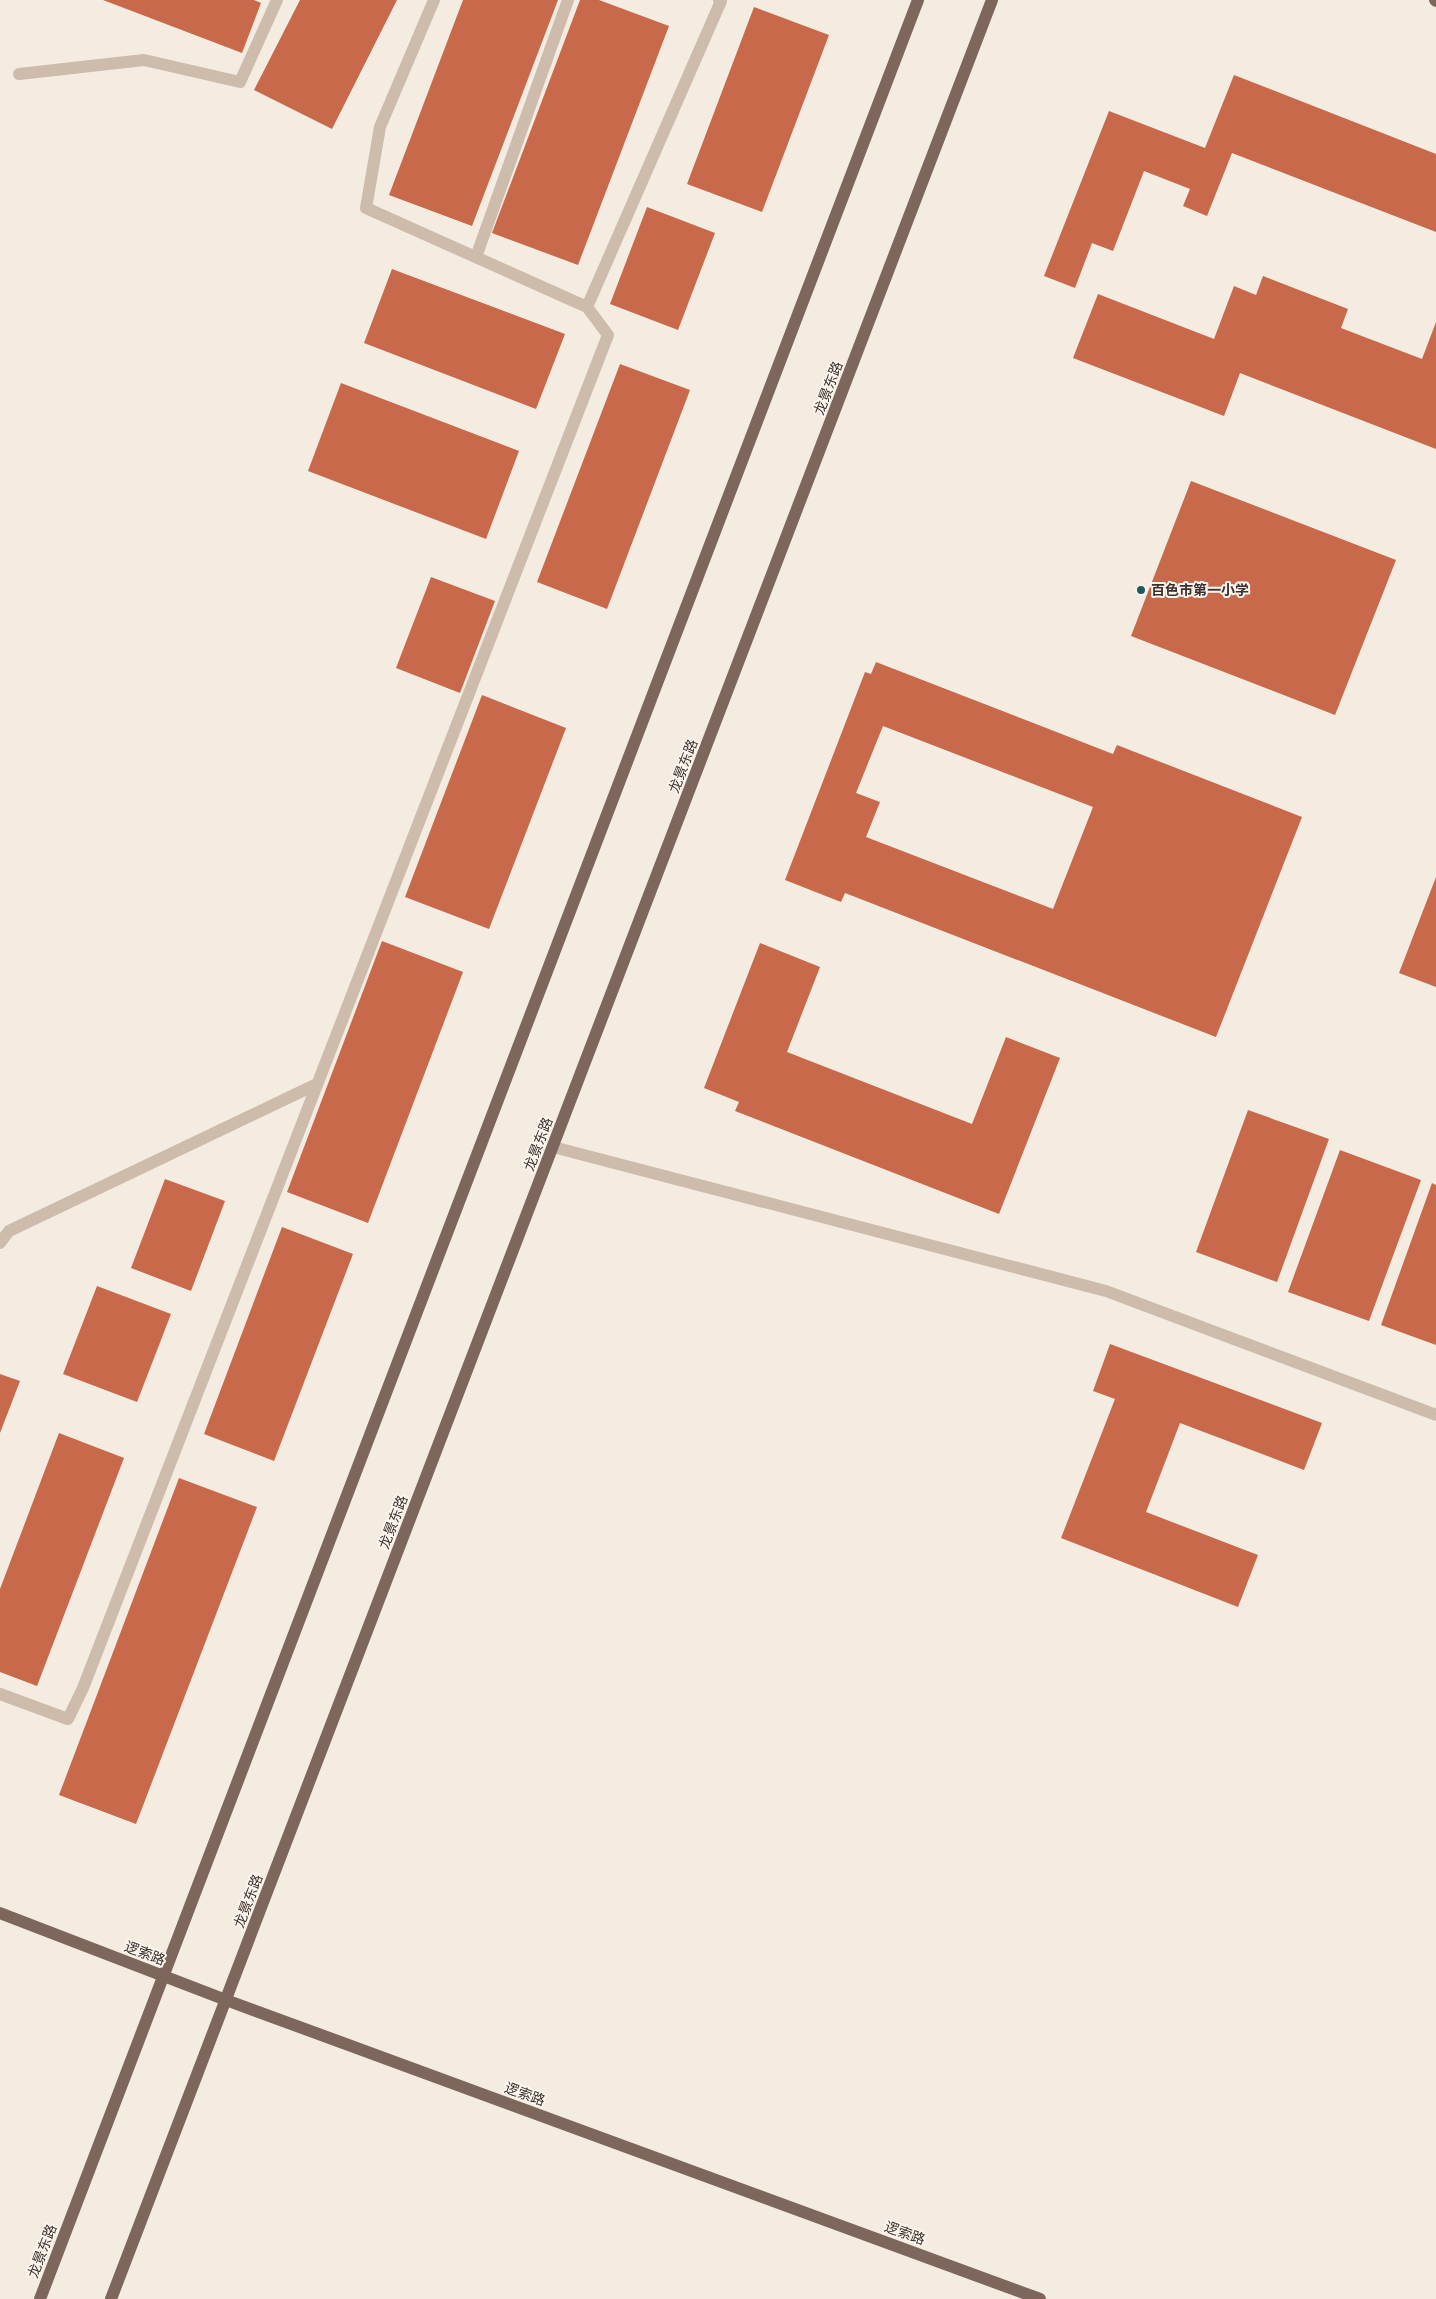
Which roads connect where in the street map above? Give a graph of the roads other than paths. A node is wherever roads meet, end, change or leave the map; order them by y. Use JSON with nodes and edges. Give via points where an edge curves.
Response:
{"nodes":[{"id":1,"x":278,"y":0,"type":"edge"},
{"id":2,"x":434,"y":0,"type":"edge"},
{"id":3,"x":568,"y":0,"type":"edge"},
{"id":4,"x":719,"y":0,"type":"edge"},
{"id":5,"x":918,"y":0,"type":"edge"},
{"id":6,"x":992,"y":0,"type":"edge"},
{"id":7,"x":19,"y":74,"type":"dead end"},
{"id":8,"x":476,"y":257,"type":"junction"},
{"id":9,"x":587,"y":306,"type":"junction"},
{"id":10,"x":317,"y":1084,"type":"junction"},
{"id":11,"x":553,"y":1147,"type":"junction"},
{"id":12,"x":0,"y":1243,"type":"edge"},
{"id":13,"x":1436,"y":1415,"type":"edge"},
{"id":14,"x":0,"y":1694,"type":"edge"},
{"id":15,"x":0,"y":1913,"type":"edge"},
{"id":16,"x":164,"y":1976,"type":"junction"},
{"id":17,"x":226,"y":2000,"type":"junction"},
{"id":18,"x":40,"y":2299,"type":"edge"},
{"id":19,"x":111,"y":2299,"type":"edge"},
{"id":20,"x":1040,"y":2299,"type":"edge"}],
"edges":[{"from":1,"to":7,"type":"street","via":[[240,82],[144,60]]},
{"from":2,"to":8,"type":"street","via":[[380,127],[366,208]]},
{"from":3,"to":8,"type":"street"},
{"from":4,"to":9,"type":"street"},
{"from":5,"to":16,"type":"main road","name":"龙景东路"},
{"from":6,"to":11,"type":"main road","name":"龙景东路"},
{"from":8,"to":9,"type":"street"},
{"from":9,"to":10,"type":"street","via":[[608,335]]},
{"from":10,"to":12,"type":"street","via":[[9,1231]]},
{"from":10,"to":14,"type":"street","via":[[94,1660],[68,1719]]},
{"from":11,"to":13,"type":"street","via":[[1106,1291]]},
{"from":11,"to":17,"type":"main road","name":"龙景东路"},
{"from":15,"to":16,"type":"main road","name":"逻索路"},
{"from":16,"to":17,"type":"main road","name":"逻索路"},
{"from":16,"to":18,"type":"main road","name":"龙景东路"},
{"from":17,"to":19,"type":"main road","name":"龙景东路"},
{"from":17,"to":20,"type":"main road","name":"逻索路"}]}
